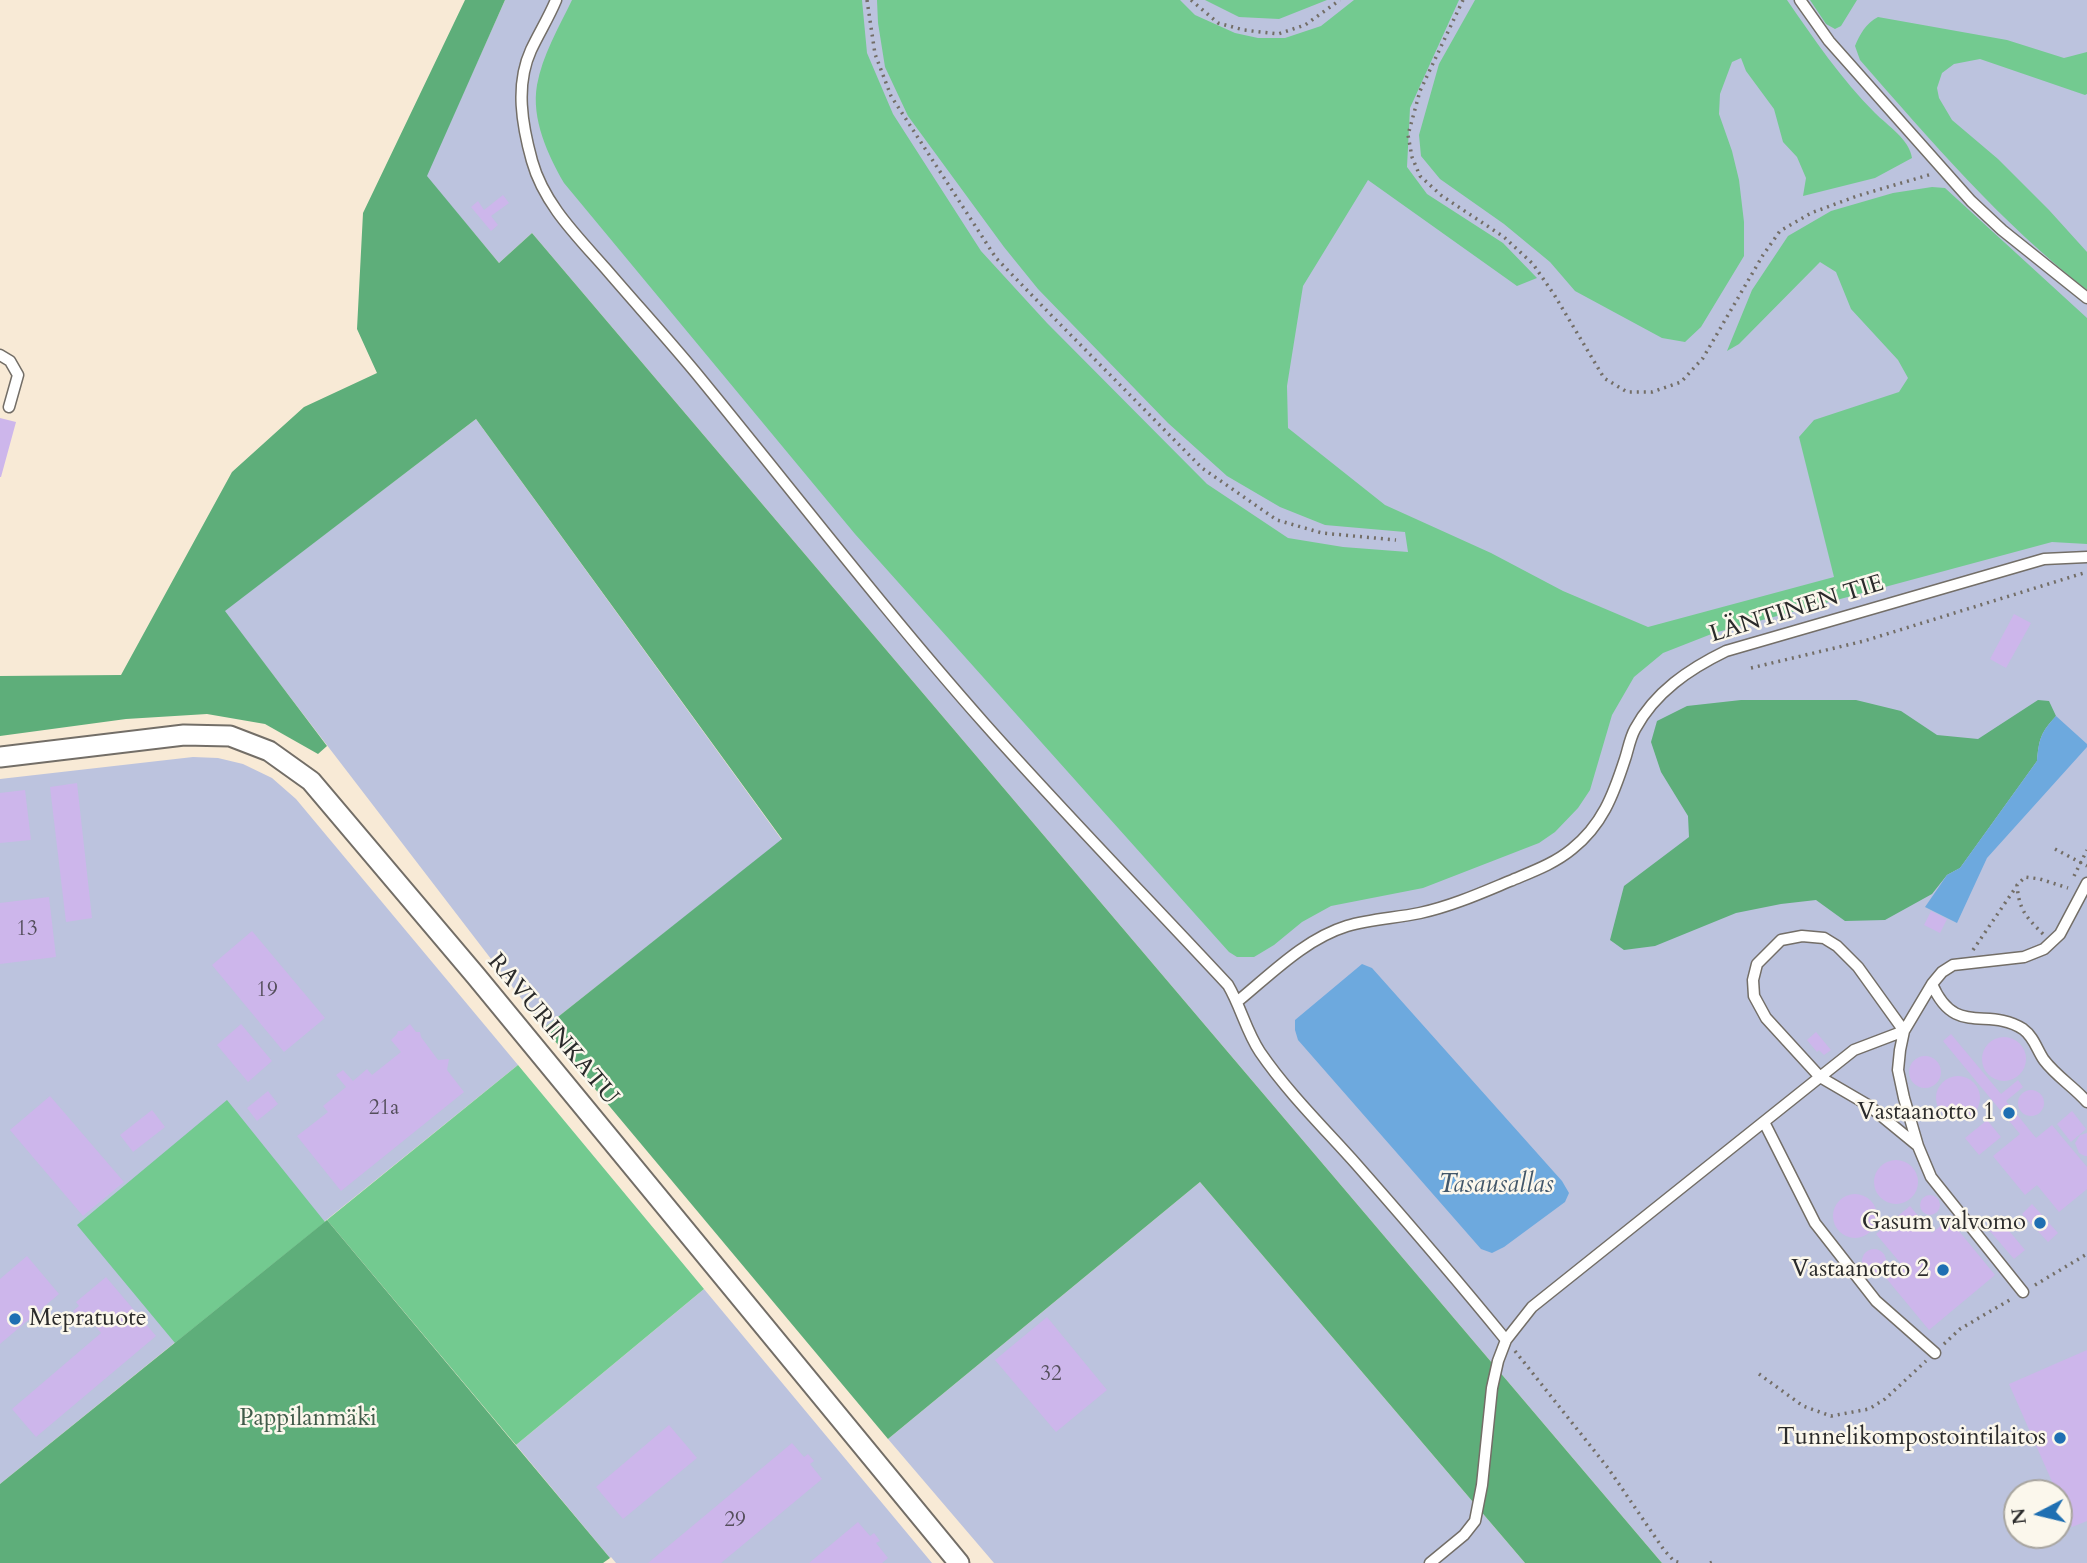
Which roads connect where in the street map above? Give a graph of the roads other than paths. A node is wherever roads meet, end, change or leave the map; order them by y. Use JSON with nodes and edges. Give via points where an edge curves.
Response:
{"nodes":[{"id":1,"x":556,"y":0,"type":"edge"},
{"id":2,"x":1800,"y":0,"type":"edge"},
{"id":3,"x":2087,"y":298,"type":"edge"},
{"id":4,"x":0,"y":355,"type":"edge"},
{"id":5,"x":9,"y":407,"type":"dead end"},
{"id":6,"x":2087,"y":557,"type":"edge"},
{"id":7,"x":0,"y":757,"type":"edge"},
{"id":8,"x":2087,"y":883,"type":"edge"},
{"id":9,"x":1932,"y":984,"type":"junction"},
{"id":10,"x":1238,"y":1001,"type":"junction"},
{"id":11,"x":1905,"y":1031,"type":"junction"},
{"id":12,"x":1820,"y":1077,"type":"junction"},
{"id":13,"x":2087,"y":1102,"type":"edge"},
{"id":14,"x":1764,"y":1122,"type":"junction"},
{"id":15,"x":1918,"y":1146,"type":"junction"},
{"id":16,"x":2023,"y":1292,"type":"dead end"},
{"id":17,"x":1506,"y":1340,"type":"junction"},
{"id":18,"x":1935,"y":1353,"type":"dead end"},
{"id":19,"x":959,"y":1563,"type":"edge"},
{"id":20,"x":1430,"y":1563,"type":"edge"}],
"edges":[{"from":1,"to":10,"type":"lane","via":[[530,52],[521,95],[532,163],[546,195],[975,711]]},
{"from":2,"to":3,"type":"lane","via":[[1829,41],[1971,201]]},
{"from":4,"to":5,"type":"lane","via":[[18,375]]},
{"from":6,"to":10,"type":"lane","name":"LÄNTINEN TIE","via":[[2045,559],[1996,572],[1726,651],[1700,664],[1652,703],[1634,731],[1609,805],[1589,834],[1569,851],[1456,904],[1348,926],[1322,937]]},
{"from":7,"to":19,"type":"street","name":"RAVURINKATU","via":[[184,735],[230,736],[269,751],[310,781]]},
{"from":8,"to":9,"type":"lane","via":[[2060,934],[2044,949],[2024,957],[1953,965]]},
{"from":9,"to":11,"type":"lane"},
{"from":9,"to":13,"type":"lane","via":[[1939,999],[1958,1015],[1999,1020],[2022,1029],[2044,1060]]},
{"from":10,"to":17,"type":"lane","via":[[1250,1036],[1270,1064]]},
{"from":11,"to":12,"type":"lane","via":[[1854,1050]]},
{"from":11,"to":12,"type":"lane","via":[[1837,946],[1824,938],[1781,940],[1757,964],[1754,996],[1766,1018]]},
{"from":11,"to":15,"type":"lane","via":[[1898,1070]]},
{"from":12,"to":14,"type":"lane"},
{"from":12,"to":15,"type":"lane","via":[[1868,1105]]},
{"from":14,"to":17,"type":"lane","via":[[1532,1307]]},
{"from":14,"to":18,"type":"lane","via":[[1815,1223],[1876,1301]]},
{"from":15,"to":16,"type":"lane","via":[[1931,1177]]},
{"from":17,"to":20,"type":"lane","via":[[1492,1388],[1475,1521]]}]}
